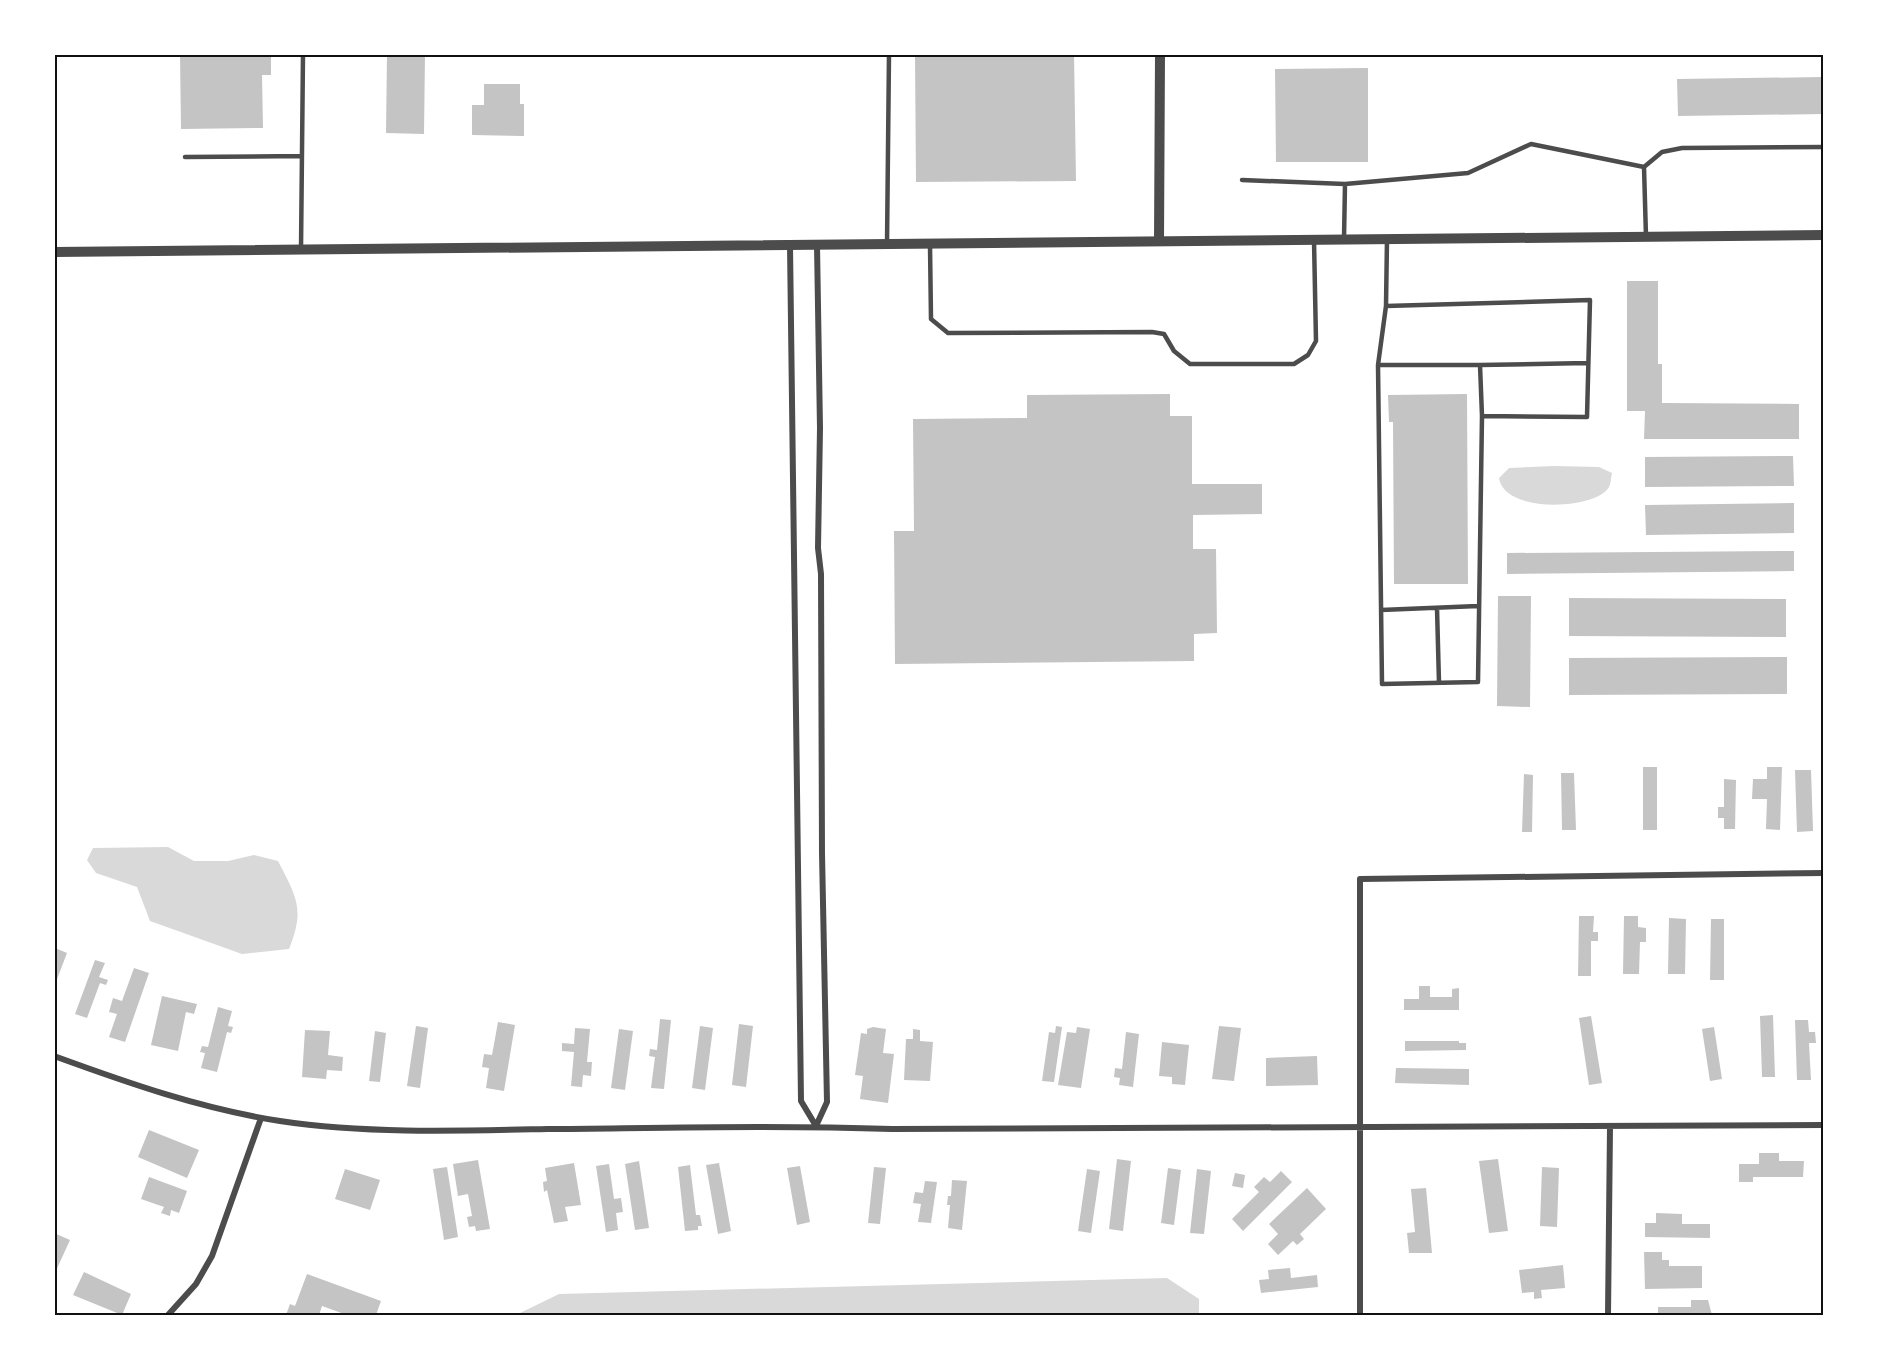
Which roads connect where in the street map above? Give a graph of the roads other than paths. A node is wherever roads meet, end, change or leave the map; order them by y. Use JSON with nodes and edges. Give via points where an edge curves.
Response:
{"nodes":[{"id":1,"x":303,"y":54,"type":"edge"},
{"id":2,"x":889,"y":54,"type":"edge"},
{"id":3,"x":1160,"y":54,"type":"edge"},
{"id":4,"x":1824,"y":147,"type":"edge"},
{"id":5,"x":302,"y":156,"type":"junction"},
{"id":6,"x":184,"y":157,"type":"dead end"},
{"id":7,"x":1644,"y":167,"type":"junction"},
{"id":8,"x":1242,"y":180,"type":"dead end"},
{"id":9,"x":1345,"y":184,"type":"junction"},
{"id":10,"x":1824,"y":235,"type":"edge"},
{"id":11,"x":1646,"y":237,"type":"junction"},
{"id":12,"x":1344,"y":239,"type":"junction"},
{"id":13,"x":1387,"y":239,"type":"junction"},
{"id":14,"x":1314,"y":240,"type":"junction"},
{"id":15,"x":1160,"y":241,"type":"junction"},
{"id":16,"x":887,"y":244,"type":"junction"},
{"id":17,"x":930,"y":244,"type":"junction"},
{"id":18,"x":790,"y":245,"type":"junction"},
{"id":19,"x":817,"y":245,"type":"junction"},
{"id":20,"x":301,"y":249,"type":"junction"},
{"id":21,"x":54,"y":252,"type":"edge"},
{"id":22,"x":1386,"y":306,"type":"junction"},
{"id":23,"x":1587,"y":363,"type":"junction"},
{"id":24,"x":1378,"y":365,"type":"junction"},
{"id":25,"x":1480,"y":365,"type":"junction"},
{"id":26,"x":1482,"y":416,"type":"junction"},
{"id":27,"x":1478,"y":606,"type":"junction"},
{"id":28,"x":1437,"y":608,"type":"junction"},
{"id":29,"x":1381,"y":610,"type":"junction"},
{"id":30,"x":1439,"y":683,"type":"junction"},
{"id":31,"x":1824,"y":873,"type":"edge"},
{"id":32,"x":54,"y":1056,"type":"edge"},
{"id":33,"x":261,"y":1118,"type":"junction"},
{"id":34,"x":1824,"y":1125,"type":"edge"},
{"id":35,"x":816,"y":1126,"type":"junction"},
{"id":36,"x":1360,"y":1127,"type":"junction"},
{"id":37,"x":1610,"y":1127,"type":"junction"},
{"id":38,"x":168,"y":1315,"type":"edge"},
{"id":39,"x":1360,"y":1315,"type":"edge"},
{"id":40,"x":1608,"y":1315,"type":"edge"}],
"edges":[{"from":1,"to":5,"type":"lane"},
{"from":2,"to":16,"type":"lane"},
{"from":3,"to":15,"type":"street"},
{"from":4,"to":7,"type":"lane","via":[[1682,147],[1662,152]]},
{"from":5,"to":6,"type":"lane"},
{"from":5,"to":20,"type":"lane"},
{"from":7,"to":9,"type":"lane","via":[[1531,144],[1468,173]]},
{"from":7,"to":11,"type":"lane"},
{"from":8,"to":9,"type":"lane"},
{"from":9,"to":12,"type":"lane"},
{"from":10,"to":11,"type":"street"},
{"from":11,"to":13,"type":"street"},
{"from":12,"to":13,"type":"street"},
{"from":12,"to":14,"type":"street"},
{"from":13,"to":22,"type":"lane"},
{"from":14,"to":15,"type":"street"},
{"from":14,"to":17,"type":"lane","via":[[1316,341],[1308,355],[1294,364],[1190,364],[1174,351],[1164,334],[1152,332],[948,333],[936,326],[930,311]]},
{"from":15,"to":17,"type":"street"},
{"from":16,"to":17,"type":"street"},
{"from":16,"to":19,"type":"street"},
{"from":18,"to":19,"type":"street"},
{"from":18,"to":20,"type":"street"},
{"from":18,"to":35,"type":"street","via":[[801,1101]]},
{"from":19,"to":35,"type":"street","via":[[827,1102]]},
{"from":20,"to":21,"type":"street"},
{"from":22,"to":23,"type":"lane","via":[[1590,300]]},
{"from":22,"to":24,"type":"lane"},
{"from":23,"to":25,"type":"lane"},
{"from":23,"to":26,"type":"lane","via":[[1587,417]]},
{"from":24,"to":25,"type":"lane"},
{"from":24,"to":29,"type":"lane"},
{"from":25,"to":26,"type":"lane"},
{"from":26,"to":27,"type":"lane"},
{"from":27,"to":28,"type":"lane"},
{"from":27,"to":30,"type":"lane","via":[[1478,682]]},
{"from":28,"to":29,"type":"lane"},
{"from":28,"to":30,"type":"lane"},
{"from":29,"to":30,"type":"lane","via":[[1382,684]]},
{"from":31,"to":36,"type":"street","via":[[1360,879]]},
{"from":32,"to":33,"type":"street","via":[[145,1089]]},
{"from":33,"to":35,"type":"street","via":[[382,1131]]},
{"from":33,"to":38,"type":"street","via":[[212,1256],[196,1284]]},
{"from":34,"to":37,"type":"street"},
{"from":35,"to":36,"type":"street"},
{"from":36,"to":37,"type":"street"},
{"from":36,"to":39,"type":"street"},
{"from":37,"to":40,"type":"street"}]}
